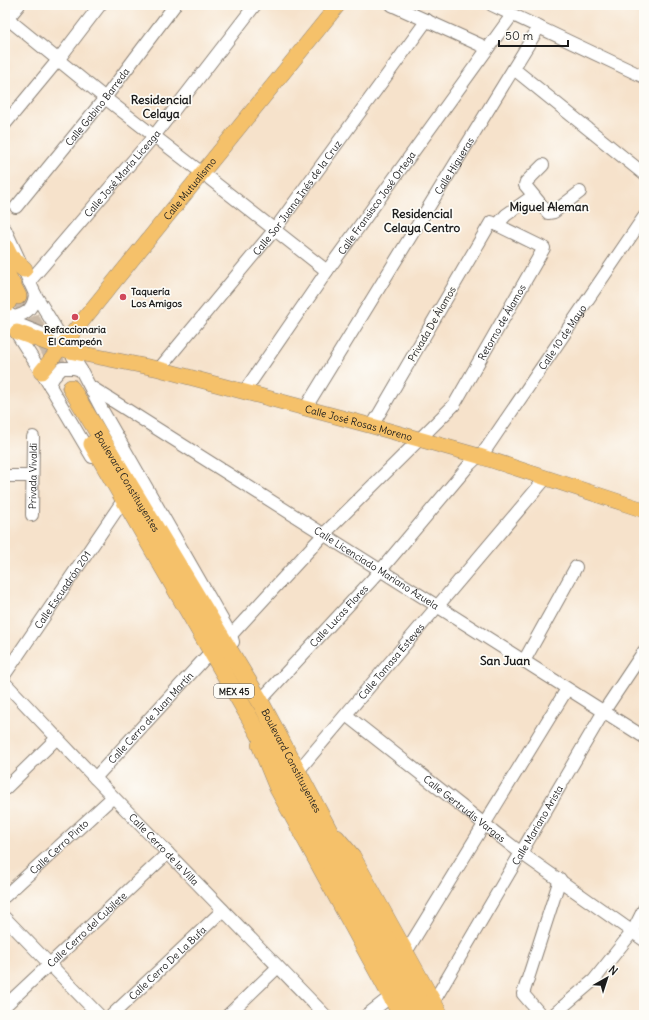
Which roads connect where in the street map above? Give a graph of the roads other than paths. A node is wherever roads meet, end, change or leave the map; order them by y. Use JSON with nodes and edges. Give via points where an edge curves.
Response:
{"nodes":[{"id":1,"x":19,"y":5,"type":"edge"},
{"id":2,"x":100,"y":5,"type":"edge"},
{"id":3,"x":176,"y":5,"type":"edge"},
{"id":4,"x":255,"y":5,"type":"edge"},
{"id":5,"x":338,"y":5,"type":"edge"},
{"id":6,"x":349,"y":5,"type":"edge"},
{"id":7,"x":392,"y":5,"type":"edge"},
{"id":8,"x":492,"y":5,"type":"edge"},
{"id":9,"x":512,"y":15,"type":"junction"},
{"id":10,"x":427,"y":20,"type":"junction"},
{"id":11,"x":6,"y":21,"type":"edge"},
{"id":12,"x":539,"y":27,"type":"junction"},
{"id":13,"x":487,"y":48,"type":"junction"},
{"id":14,"x":58,"y":60,"type":"junction"},
{"id":15,"x":514,"y":70,"type":"junction"},
{"id":16,"x":644,"y":77,"type":"edge"},
{"id":17,"x":105,"y":98,"type":"junction"},
{"id":18,"x":5,"y":124,"type":"edge"},
{"id":19,"x":154,"y":136,"type":"junction"},
{"id":20,"x":543,"y":165,"type":"dead end"},
{"id":21,"x":644,"y":174,"type":"edge"},
{"id":22,"x":206,"y":176,"type":"junction"},
{"id":23,"x":580,"y":192,"type":"dead end"},
{"id":24,"x":533,"y":196,"type":"junction"},
{"id":25,"x":16,"y":207,"type":"dead end"},
{"id":26,"x":644,"y":216,"type":"edge"},
{"id":27,"x":494,"y":223,"type":"junction"},
{"id":28,"x":5,"y":229,"type":"edge"},
{"id":29,"x":275,"y":230,"type":"junction"},
{"id":30,"x":5,"y":247,"type":"edge"},
{"id":31,"x":328,"y":270,"type":"junction"},
{"id":32,"x":5,"y":271,"type":"edge"},
{"id":33,"x":27,"y":276,"type":"junction"},
{"id":34,"x":35,"y":294,"type":"junction"},
{"id":35,"x":8,"y":313,"type":"edge"},
{"id":36,"x":64,"y":347,"type":"junction"},
{"id":37,"x":159,"y":369,"type":"junction"},
{"id":38,"x":81,"y":370,"type":"junction"},
{"id":39,"x":41,"y":372,"type":"junction"},
{"id":40,"x":91,"y":387,"type":"junction"},
{"id":41,"x":61,"y":389,"type":"junction"},
{"id":42,"x":244,"y":392,"type":"junction"},
{"id":43,"x":110,"y":399,"type":"junction"},
{"id":44,"x":306,"y":407,"type":"junction"},
{"id":45,"x":101,"y":408,"type":"junction"},
{"id":46,"x":372,"y":426,"type":"junction"},
{"id":47,"x":33,"y":437,"type":"dead end"},
{"id":48,"x":418,"y":439,"type":"junction"},
{"id":49,"x":479,"y":456,"type":"junction"},
{"id":50,"x":5,"y":476,"type":"edge"},
{"id":51,"x":32,"y":476,"type":"junction"},
{"id":52,"x":546,"y":478,"type":"junction"},
{"id":53,"x":120,"y":505,"type":"junction"},
{"id":54,"x":644,"y":510,"type":"edge"},
{"id":55,"x":32,"y":515,"type":"dead end"},
{"id":56,"x":324,"y":534,"type":"junction"},
{"id":57,"x":576,"y":567,"type":"dead end"},
{"id":58,"x":380,"y":571,"type":"junction"},
{"id":59,"x":437,"y":607,"type":"junction"},
{"id":60,"x":231,"y":635,"type":"junction"},
{"id":61,"x":644,"y":652,"type":"edge"},
{"id":62,"x":206,"y":656,"type":"junction"},
{"id":63,"x":235,"y":657,"type":"junction"},
{"id":64,"x":524,"y":661,"type":"junction"},
{"id":65,"x":222,"y":668,"type":"junction"},
{"id":66,"x":6,"y":674,"type":"edge"},
{"id":67,"x":567,"y":689,"type":"junction"},
{"id":68,"x":260,"y":701,"type":"junction"},
{"id":69,"x":604,"y":711,"type":"junction"},
{"id":70,"x":346,"y":715,"type":"junction"},
{"id":71,"x":644,"y":737,"type":"edge"},
{"id":72,"x":57,"y":738,"type":"junction"},
{"id":73,"x":298,"y":771,"type":"junction"},
{"id":74,"x":95,"y":778,"type":"junction"},
{"id":75,"x":5,"y":789,"type":"edge"},
{"id":76,"x":113,"y":797,"type":"junction"},
{"id":77,"x":321,"y":817,"type":"junction"},
{"id":78,"x":483,"y":824,"type":"junction"},
{"id":79,"x":168,"y":853,"type":"junction"},
{"id":80,"x":521,"y":853,"type":"junction"},
{"id":81,"x":560,"y":879,"type":"junction"},
{"id":82,"x":5,"y":896,"type":"edge"},
{"id":83,"x":644,"y":909,"type":"edge"},
{"id":84,"x":223,"y":910,"type":"junction"},
{"id":85,"x":5,"y":918,"type":"edge"},
{"id":86,"x":633,"y":931,"type":"junction"},
{"id":87,"x":644,"y":940,"type":"edge"},
{"id":88,"x":406,"y":952,"type":"junction"},
{"id":89,"x":50,"y":964,"type":"junction"},
{"id":90,"x":278,"y":967,"type":"junction"},
{"id":91,"x":401,"y":994,"type":"junction"},
{"id":92,"x":5,"y":1006,"type":"edge"},
{"id":93,"x":430,"y":1008,"type":"edge"},
{"id":94,"x":99,"y":1015,"type":"edge"},
{"id":95,"x":112,"y":1015,"type":"edge"},
{"id":96,"x":228,"y":1015,"type":"edge"},
{"id":97,"x":325,"y":1015,"type":"edge"},
{"id":98,"x":367,"y":1015,"type":"edge"},
{"id":99,"x":400,"y":1015,"type":"edge"},
{"id":100,"x":412,"y":1015,"type":"edge"},
{"id":101,"x":441,"y":1015,"type":"edge"},
{"id":102,"x":541,"y":1015,"type":"edge"},
{"id":103,"x":553,"y":1015,"type":"edge"}],
"edges":[{"from":1,"to":11,"type":"street"},
{"from":2,"to":14,"type":"street"},
{"from":3,"to":17,"type":"street","name":"Calle Gabino Barreda"},
{"from":4,"to":19,"type":"street","name":"Calle José María Liceaga"},
{"from":5,"to":22,"type":"main road","name":"Calle Mutualismo"},
{"from":6,"to":22,"type":"main road","name":"Calle Mutualismo"},
{"from":7,"to":10,"type":"street"},
{"from":8,"to":9,"type":"street"},
{"from":9,"to":12,"type":"street"},
{"from":9,"to":13,"type":"street","name":"Calle Fransisco José Ortega"},
{"from":10,"to":13,"type":"street"},
{"from":10,"to":29,"type":"street","name":"Calle Sor Juana Inés de la Cruz"},
{"from":11,"to":14,"type":"street"},
{"from":12,"to":15,"type":"street","name":"Calle Higueras"},
{"from":12,"to":16,"type":"street"},
{"from":13,"to":31,"type":"street","name":"Calle Fransisco José Ortega"},
{"from":14,"to":17,"type":"street"},
{"from":14,"to":18,"type":"street"},
{"from":15,"to":21,"type":"street"},
{"from":15,"to":44,"type":"street","name":"Calle Higueras"},
{"from":17,"to":19,"type":"street"},
{"from":17,"to":25,"type":"street","name":"Calle Gabino Barreda"},
{"from":19,"to":22,"type":"street"},
{"from":19,"to":33,"type":"street","name":"Calle José María Liceaga"},
{"from":20,"to":24,"type":"street","via":[[526,182],[526,188]]},
{"from":22,"to":29,"type":"street"},
{"from":22,"to":36,"type":"main road","name":"Calle Mutualismo"},
{"from":23,"to":24,"type":"street","via":[[550,213]]},
{"from":24,"to":27,"type":"street","name":"Privada De Álamos"},
{"from":26,"to":49,"type":"street","name":"Calle 10 de Mayo"},
{"from":27,"to":46,"type":"street","name":"Privada De Álamos"},
{"from":27,"to":48,"type":"street","name":"Retorno de Álamos","via":[[544,248],[454,405]]},
{"from":28,"to":33,"type":"street"},
{"from":29,"to":31,"type":"street"},
{"from":29,"to":37,"type":"street","name":"Calle Sor Juana Inés de la Cruz"},
{"from":30,"to":33,"type":"highway","via":[[10,257]]},
{"from":31,"to":42,"type":"street","name":"Calle Fransisco José Ortega"},
{"from":32,"to":35,"type":"highway"},
{"from":33,"to":34,"type":"street"},
{"from":34,"to":35,"type":"street","via":[[31,308],[24,315],[14,317]]},
{"from":34,"to":36,"type":"street"},
{"from":35,"to":36,"type":"main road","name":"Calle José Rosas Moreno"},
{"from":35,"to":39,"type":"street"},
{"from":36,"to":37,"type":"main road","name":"Calle José Rosas Moreno"},
{"from":36,"to":38,"type":"street"},
{"from":36,"to":39,"type":"main road","name":"Calle Mutualismo"},
{"from":37,"to":42,"type":"main road","name":"Calle José Rosas Moreno"},
{"from":38,"to":40,"type":"street"},
{"from":38,"to":41,"type":"street","via":[[62,368],[53,378]]},
{"from":39,"to":41,"type":"street"},
{"from":40,"to":43,"type":"street","name":"Calle Licenciado Mariano Azuela"},
{"from":40,"to":45,"type":"street"},
{"from":41,"to":53,"type":"street"},
{"from":41,"to":63,"type":"highway","name":"Boulevard Constituyentes","number":"MEX 45"},
{"from":41,"to":65,"type":"highway","name":"Boulevard Constituyentes","number":"MEX 45"},
{"from":42,"to":44,"type":"main road","name":"Calle José Rosas Moreno"},
{"from":43,"to":45,"type":"street"},
{"from":43,"to":56,"type":"street","name":"Calle Licenciado Mariano Azuela"},
{"from":44,"to":46,"type":"main road","name":"Calle José Rosas Moreno"},
{"from":45,"to":60,"type":"street"},
{"from":46,"to":48,"type":"main road","name":"Calle José Rosas Moreno"},
{"from":47,"to":51,"type":"street","name":"Privada Vivaldi"},
{"from":48,"to":49,"type":"main road","name":"Calle José Rosas Moreno"},
{"from":48,"to":56,"type":"street"},
{"from":49,"to":52,"type":"main road","name":"Calle José Rosas Moreno"},
{"from":49,"to":58,"type":"street","name":"Calle Lucas Flores"},
{"from":50,"to":51,"type":"street"},
{"from":51,"to":55,"type":"street","name":"Privada Vivaldi"},
{"from":52,"to":54,"type":"main road","name":"Calle José Rosas Moreno"},
{"from":52,"to":59,"type":"street","name":"Calle Tomasa Esteves"},
{"from":53,"to":62,"type":"street"},
{"from":53,"to":66,"type":"street","name":"Calle Escuadrón 201"},
{"from":56,"to":58,"type":"street","name":"Calle Licenciado Mariano Azuela"},
{"from":56,"to":60,"type":"street"},
{"from":57,"to":64,"type":"street"},
{"from":58,"to":59,"type":"street","name":"Calle Licenciado Mariano Azuela"},
{"from":58,"to":68,"type":"street","name":"Calle Lucas Flores"},
{"from":59,"to":64,"type":"street","name":"Calle Licenciado Mariano Azuela"},
{"from":59,"to":70,"type":"street","name":"Calle Tomasa Esteves"},
{"from":60,"to":63,"type":"street"},
{"from":61,"to":69,"type":"street","name":"Calle Mariano Arista"},
{"from":62,"to":65,"type":"street"},
{"from":62,"to":74,"type":"street","name":"Calle Cerro de Juan Martín"},
{"from":63,"to":68,"type":"highway","name":"Boulevard Constituyentes","number":"MEX 45"},
{"from":64,"to":67,"type":"street","name":"Calle Licenciado Mariano Azuela"},
{"from":65,"to":91,"type":"highway","name":"Boulevard Constituyentes","number":"MEX 45"},
{"from":66,"to":72,"type":"street","name":"Calle Cerro de la Villa"},
{"from":67,"to":69,"type":"street","name":"Calle Licenciado Mariano Azuela"},
{"from":67,"to":78,"type":"street"},
{"from":68,"to":73,"type":"highway","name":"Boulevard Constituyentes","number":"MEX 45"},
{"from":69,"to":71,"type":"street","name":"Calle Licenciado Mariano Azuela"},
{"from":69,"to":80,"type":"street","name":"Calle Mariano Arista"},
{"from":70,"to":73,"type":"street","name":"Calle Tomasa Esteves"},
{"from":70,"to":78,"type":"street","name":"Calle Gertrudis Vargas"},
{"from":72,"to":74,"type":"street","name":"Calle Cerro de la Villa"},
{"from":72,"to":75,"type":"street"},
{"from":73,"to":77,"type":"highway","name":"Boulevard Constituyentes","number":"MEX 45"},
{"from":74,"to":76,"type":"street","name":"Calle Cerro de la Villa"},
{"from":76,"to":79,"type":"street","name":"Calle Cerro de la Villa"},
{"from":76,"to":82,"type":"street","name":"Calle Cerro Pinto"},
{"from":77,"to":88,"type":"main road","via":[[353,856]]},
{"from":77,"to":91,"type":"highway","name":"Boulevard Constituyentes","number":"MEX 45"},
{"from":78,"to":80,"type":"street","name":"Calle Gertrudis Vargas"},
{"from":78,"to":88,"type":"street"},
{"from":79,"to":84,"type":"street","name":"Calle Cerro de la Villa"},
{"from":79,"to":89,"type":"street","name":"Calle Cerro del Cubilete"},
{"from":80,"to":81,"type":"street","name":"Calle Gertrudis Vargas"},
{"from":80,"to":93,"type":"street","name":"Calle Mariano Arista"},
{"from":81,"to":86,"type":"street","name":"Calle Gertrudis Vargas"},
{"from":81,"to":102,"type":"street","via":[[523,994]]},
{"from":83,"to":86,"type":"street"},
{"from":84,"to":90,"type":"street","name":"Calle Cerro de la Villa"},
{"from":84,"to":95,"type":"street","name":"Calle Cerro De La Bufa"},
{"from":85,"to":89,"type":"street"},
{"from":86,"to":87,"type":"street","name":"Calle Gertrudis Vargas"},
{"from":86,"to":103,"type":"street","via":[[594,980]]},
{"from":88,"to":93,"type":"main road"},
{"from":89,"to":92,"type":"street","name":"Calle Cerro del Cubilete"},
{"from":89,"to":94,"type":"street"},
{"from":90,"to":96,"type":"street"},
{"from":90,"to":97,"type":"street","name":"Calle Cerro de la Villa"},
{"from":91,"to":93,"type":"highway","name":"Boulevard Constituyentes","number":"MEX 45"},
{"from":91,"to":98,"type":"street"},
{"from":91,"to":99,"type":"main road"},
{"from":91,"to":100,"type":"highway","name":"Boulevard Constituyentes","number":"MEX 45"},
{"from":93,"to":101,"type":"main road"}]}
